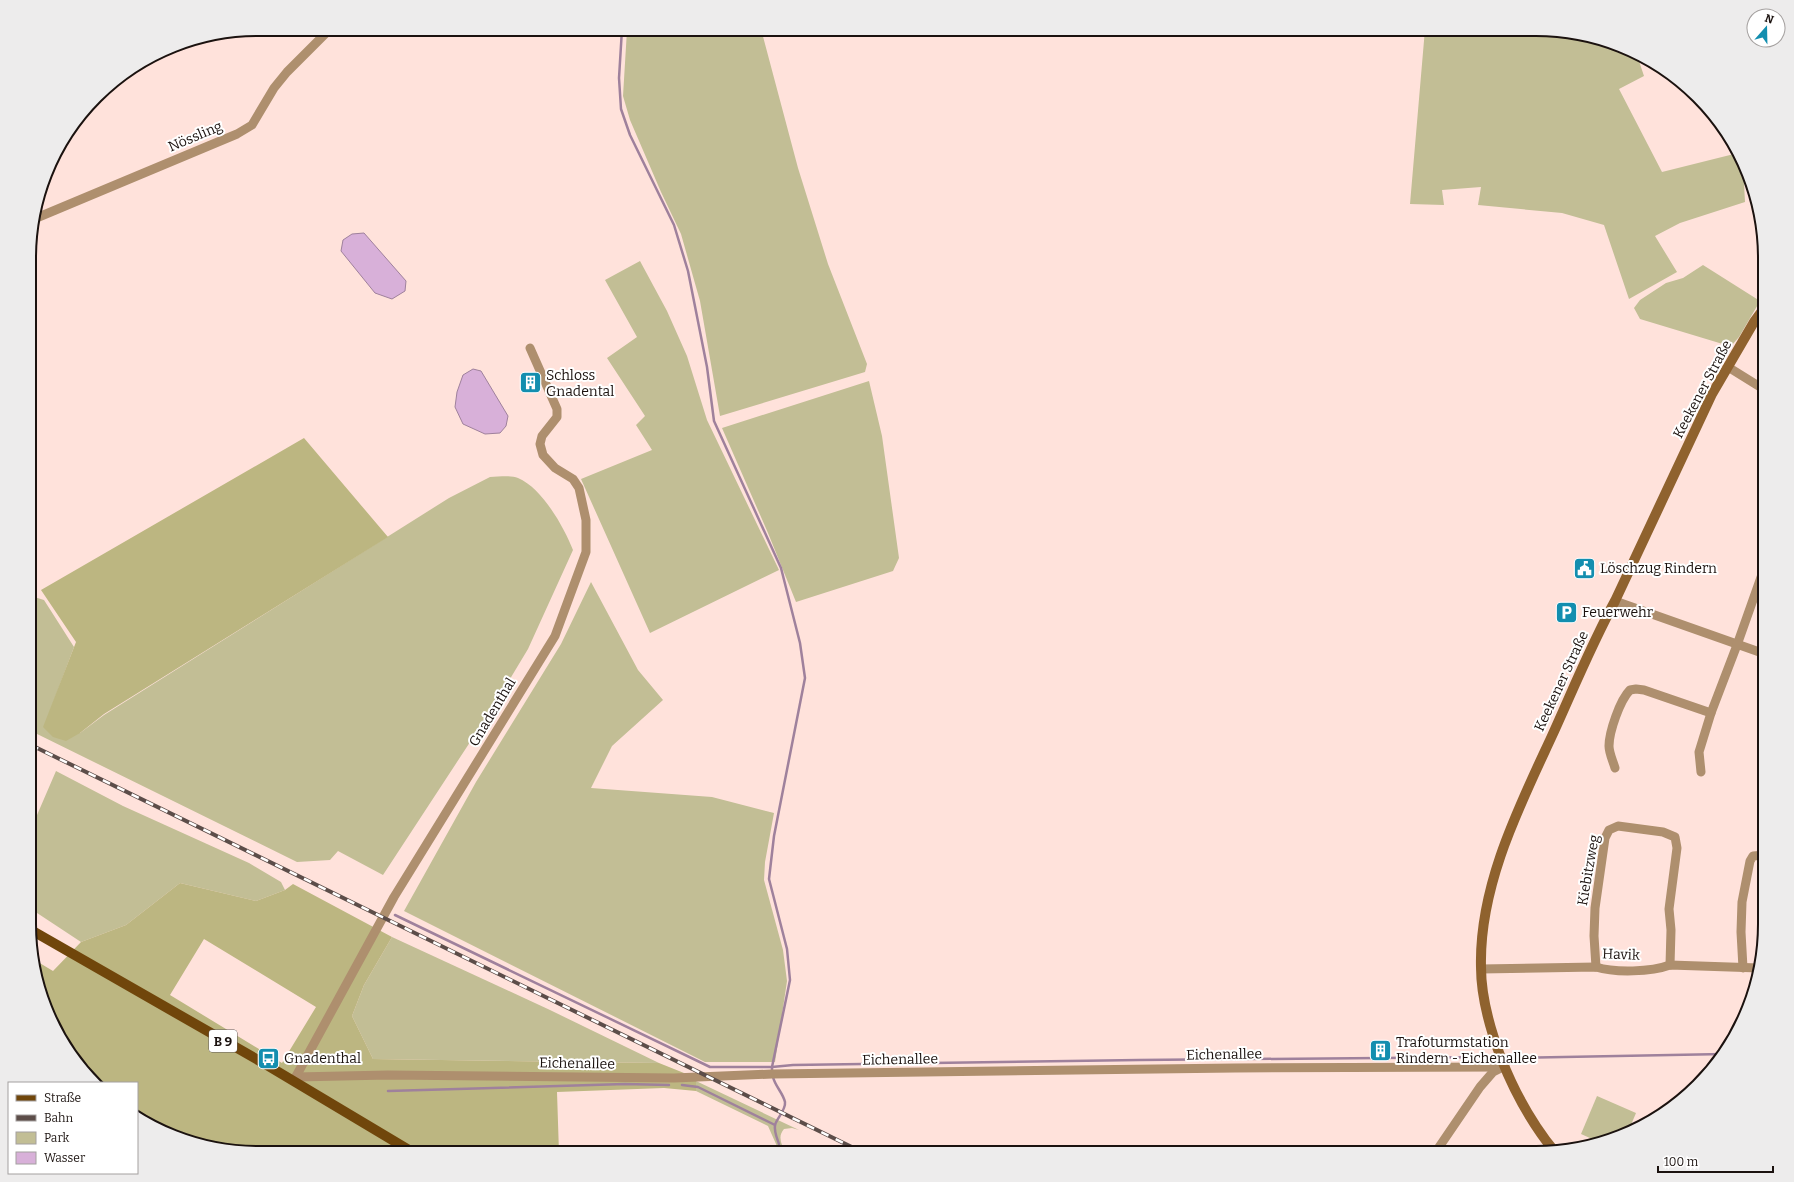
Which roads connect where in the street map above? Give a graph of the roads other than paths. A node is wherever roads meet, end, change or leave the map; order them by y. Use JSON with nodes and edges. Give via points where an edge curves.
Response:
{"nodes":[{"id":1,"x":323,"y":36,"type":"edge"},
{"id":2,"x":40,"y":218,"type":"edge"},
{"id":3,"x":1758,"y":317,"type":"edge"},
{"id":4,"x":530,"y":348,"type":"dead end"},
{"id":5,"x":1728,"y":367,"type":"junction"},
{"id":6,"x":1758,"y":386,"type":"edge"},
{"id":7,"x":1758,"y":584,"type":"edge"},
{"id":8,"x":1615,"y":601,"type":"junction"},
{"id":9,"x":1737,"y":645,"type":"junction"},
{"id":10,"x":1758,"y":652,"type":"edge"},
{"id":11,"x":1711,"y":713,"type":"junction"},
{"id":12,"x":1615,"y":768,"type":"dead end"},
{"id":13,"x":1700,"y":772,"type":"dead end"},
{"id":14,"x":1758,"y":856,"type":"edge"},
{"id":15,"x":36,"y":933,"type":"edge"},
{"id":16,"x":1670,"y":965,"type":"junction"},
{"id":17,"x":1596,"y":967,"type":"junction"},
{"id":18,"x":1480,"y":968,"type":"junction"},
{"id":19,"x":1743,"y":968,"type":"junction"},
{"id":20,"x":1754,"y":968,"type":"edge"},
{"id":21,"x":1504,"y":1067,"type":"junction"},
{"id":22,"x":295,"y":1079,"type":"junction"},
{"id":23,"x":403,"y":1146,"type":"edge"},
{"id":24,"x":1440,"y":1146,"type":"edge"},
{"id":25,"x":1551,"y":1146,"type":"edge"}],
"edges":[{"from":1,"to":2,"type":"street","name":"Nössling","via":[[274,88],[252,125],[237,134]]},
{"from":3,"to":5,"type":"main road","name":"Keekener Straße"},
{"from":4,"to":22,"type":"street","name":"Gnadenthal","via":[[557,409],[556,417],[542,436],[540,444],[543,455],[555,468],[573,479],[580,488],[586,520],[586,552],[555,636],[394,898]]},
{"from":5,"to":6,"type":"street"},
{"from":5,"to":8,"type":"main road","name":"Keekener Straße","via":[[1695,430]]},
{"from":7,"to":9,"type":"street"},
{"from":8,"to":9,"type":"street"},
{"from":8,"to":18,"type":"main road","name":"Keekener Straße","via":[[1537,766],[1510,830],[1489,899]]},
{"from":9,"to":10,"type":"street"},
{"from":9,"to":11,"type":"street"},
{"from":11,"to":12,"type":"street","via":[[1644,690],[1630,690],[1622,701],[1612,730],[1609,747]]},
{"from":11,"to":13,"type":"street","via":[[1699,752]]},
{"from":14,"to":19,"type":"street","via":[[1753,856],[1750,861],[1742,902]]},
{"from":15,"to":22,"type":"main road","number":"B 9"},
{"from":16,"to":17,"type":"street","name":"Havik","via":[[1660,969],[1607,970]]},
{"from":16,"to":17,"type":"street","name":"Kiebitzweg","via":[[1669,909],[1677,848],[1675,836],[1618,826],[1610,830],[1605,838],[1595,908]]},
{"from":16,"to":19,"type":"street","name":"Havik"},
{"from":17,"to":18,"type":"street","name":"Havik"},
{"from":18,"to":21,"type":"main road","name":"Keekener Straße","via":[[1488,1022]]},
{"from":19,"to":20,"type":"street","name":"Havik"},
{"from":21,"to":22,"type":"street","name":"Eichenallee","via":[[772,1074],[674,1078],[396,1075]]},
{"from":21,"to":24,"type":"street","via":[[1493,1072],[1480,1087]]},
{"from":21,"to":25,"type":"main road","name":"Keekener Straße","via":[[1524,1106]]},
{"from":22,"to":23,"type":"main road","number":"B 9"}]}
